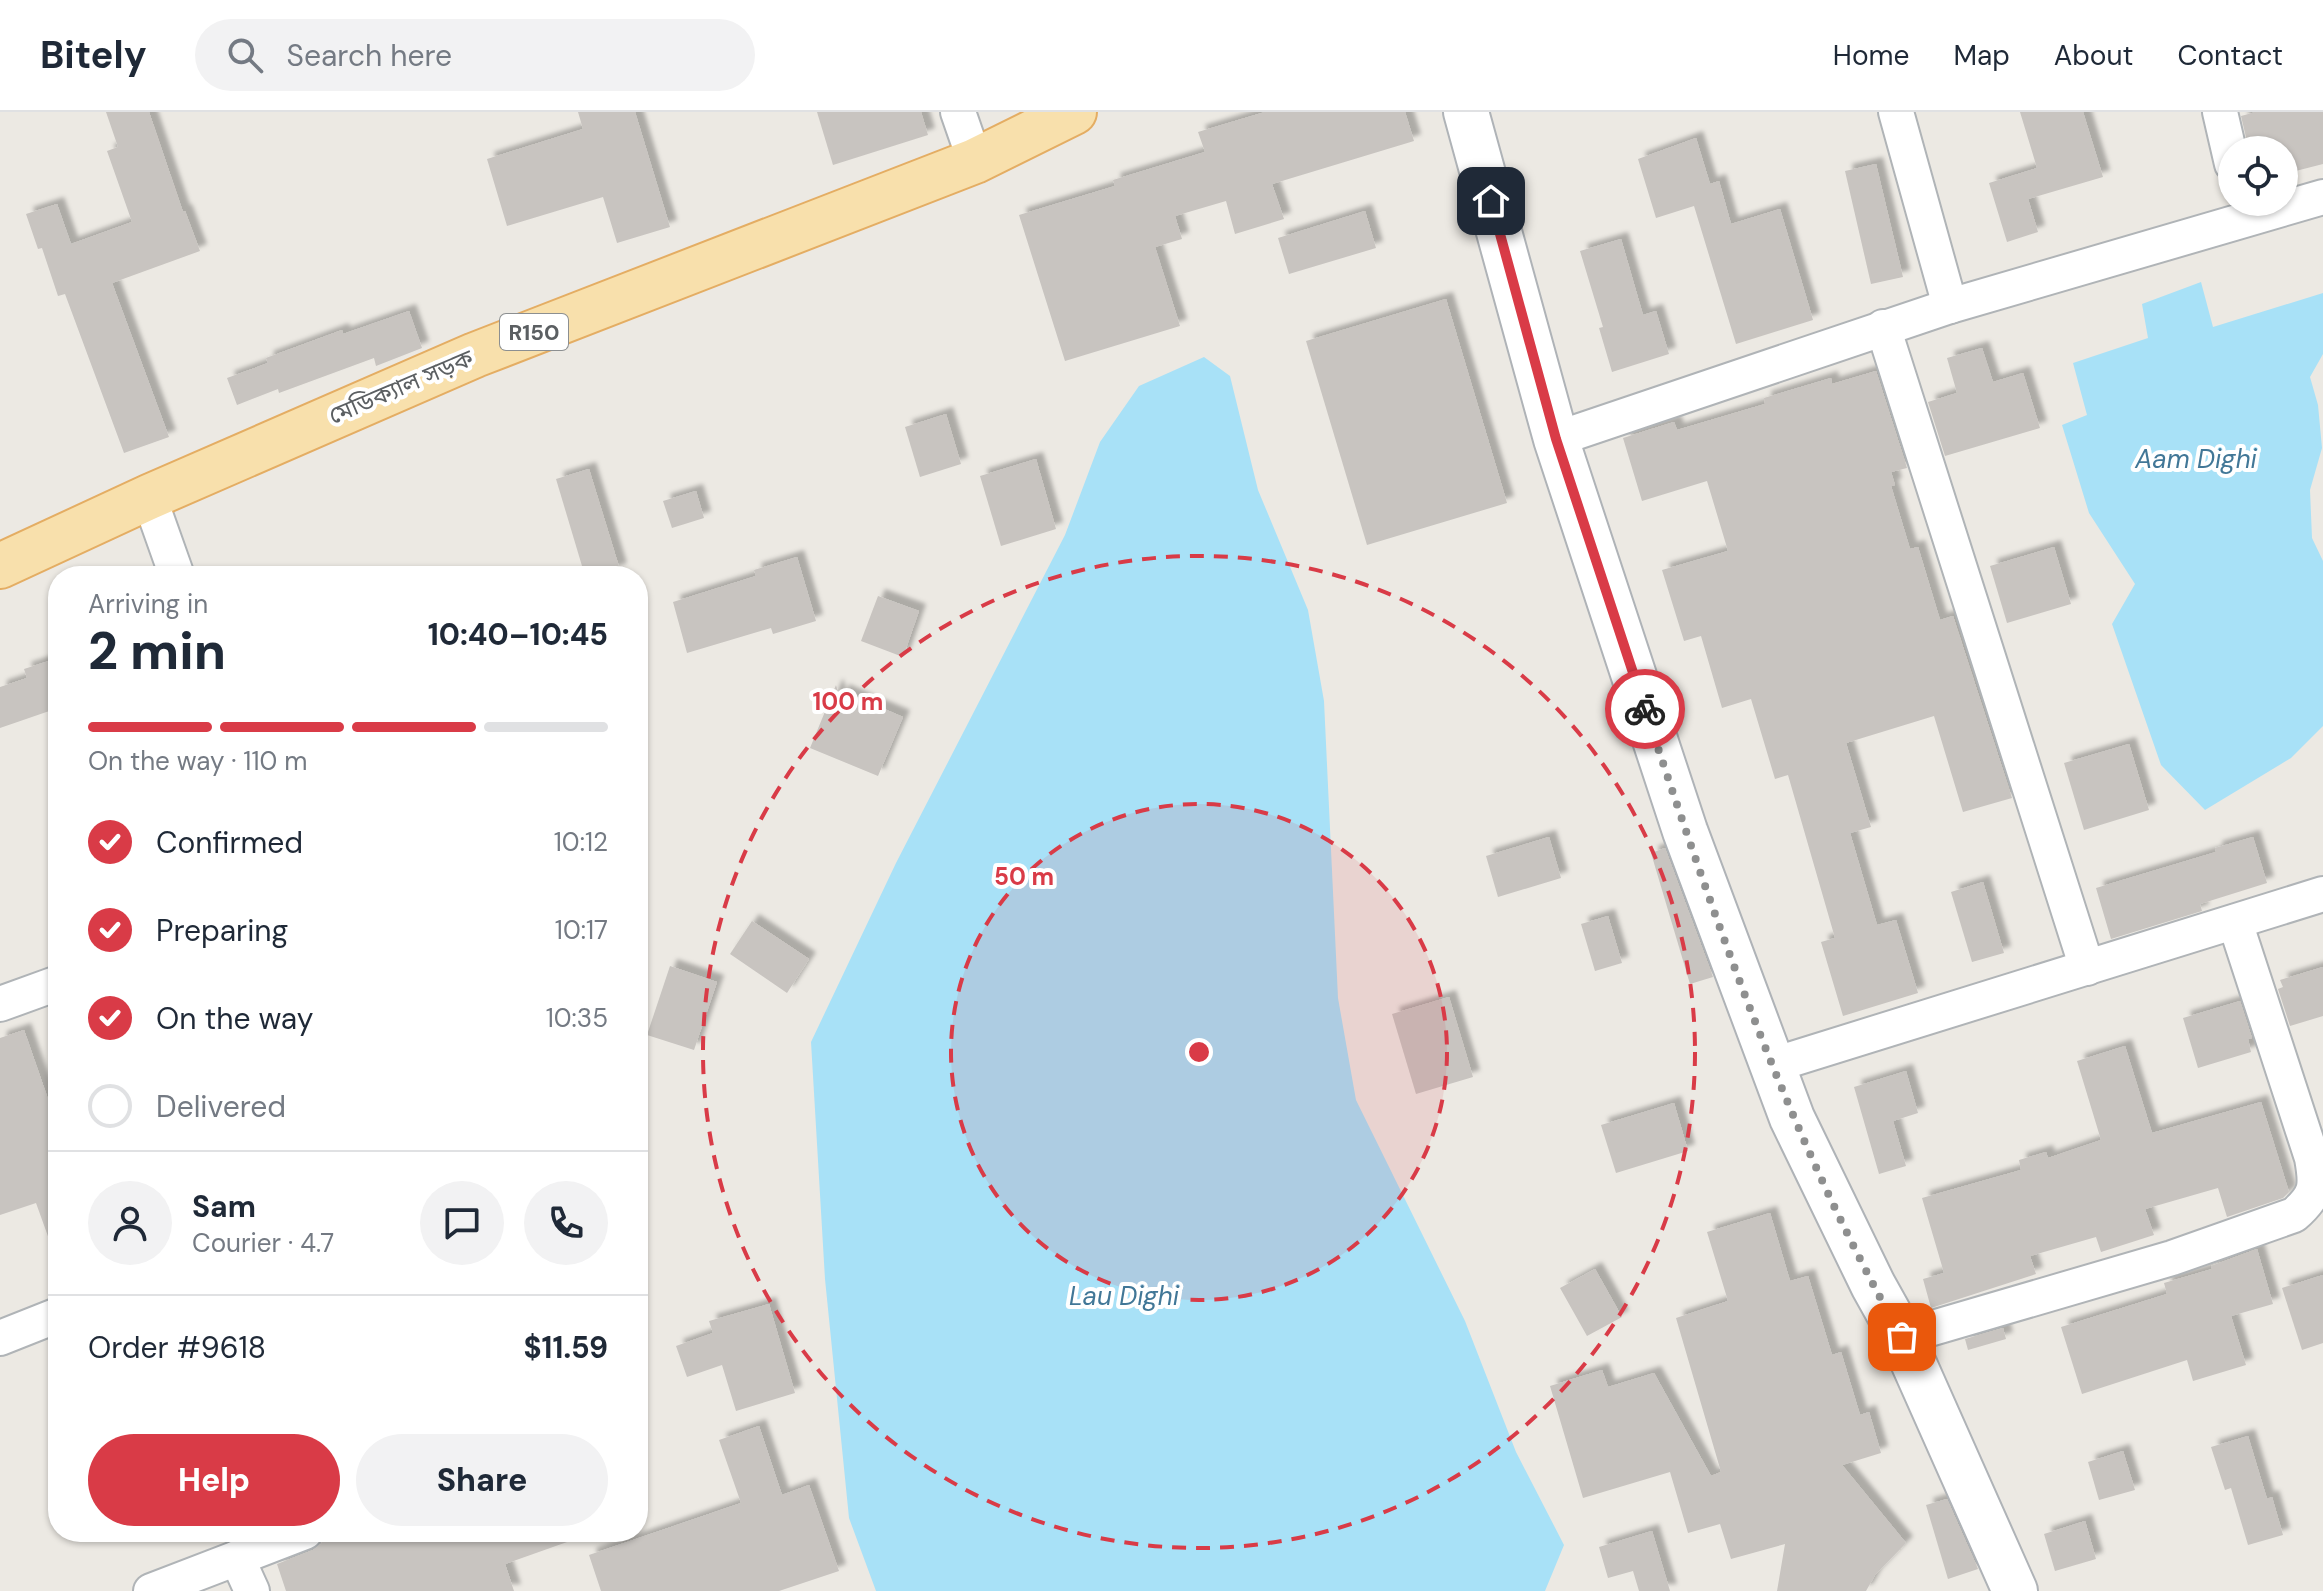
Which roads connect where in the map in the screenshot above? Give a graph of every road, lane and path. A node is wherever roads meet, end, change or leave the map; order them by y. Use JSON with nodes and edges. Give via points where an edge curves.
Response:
{"nodes":[{"id":1,"x":958,"y":112,"type":"edge"},
{"id":2,"x":1074,"y":112,"type":"edge"},
{"id":3,"x":1466,"y":112,"type":"edge"},
{"id":4,"x":1896,"y":112,"type":"edge"},
{"id":5,"x":2220,"y":112,"type":"edge"},
{"id":6,"x":2226,"y":136,"type":"edge"},
{"id":7,"x":975,"y":161,"type":"junction"},
{"id":8,"x":2323,"y":197,"type":"edge"},
{"id":9,"x":2298,"y":201,"type":"edge"},
{"id":10,"x":2228,"y":216,"type":"edge"},
{"id":11,"x":1950,"y":306,"type":"junction"},
{"id":12,"x":1883,"y":327,"type":"junction"},
{"id":13,"x":1556,"y":439,"type":"junction"},
{"id":14,"x":149,"y":497,"type":"junction"},
{"id":15,"x":0,"y":566,"type":"edge"},
{"id":16,"x":173,"y":566,"type":"edge"},
{"id":17,"x":2323,"y":894,"type":"edge"},
{"id":18,"x":2235,"y":922,"type":"junction"},
{"id":19,"x":2087,"y":968,"type":"junction"},
{"id":20,"x":48,"y":987,"type":"edge"},
{"id":21,"x":0,"y":1004,"type":"edge"},
{"id":22,"x":1773,"y":1065,"type":"junction"},
{"id":23,"x":48,"y":1319,"type":"edge"},
{"id":24,"x":1902,"y":1337,"type":"junction"},
{"id":25,"x":0,"y":1338,"type":"edge"},
{"id":26,"x":279,"y":1542,"type":"edge"},
{"id":27,"x":237,"y":1558,"type":"junction"},
{"id":28,"x":151,"y":1591,"type":"edge"},
{"id":29,"x":252,"y":1591,"type":"edge"},
{"id":30,"x":2015,"y":1591,"type":"edge"}],
"edges":[{"from":1,"to":7,"type":"street"},
{"from":2,"to":7,"type":"main road","name":"মেডিক্যাল সড়ক","number":"R150"},
{"from":3,"to":13,"type":"main road"},
{"from":4,"to":11,"type":"street"},
{"from":5,"to":6,"type":"street"},
{"from":7,"to":14,"type":"main road","name":"মেডিক্যাল সড়ক","number":"R150","via":[[475,355]]},
{"from":8,"to":9,"type":"street"},
{"from":10,"to":11,"type":"street"},
{"from":11,"to":12,"type":"street"},
{"from":12,"to":13,"type":"street"},
{"from":12,"to":19,"type":"street"},
{"from":13,"to":22,"type":"main road","via":[[1685,831]]},
{"from":14,"to":15,"type":"main road","name":"মেডিক্যাল সড়ক","number":"R150"},
{"from":14,"to":16,"type":"street"},
{"from":17,"to":18,"type":"street"},
{"from":18,"to":19,"type":"street"},
{"from":18,"to":24,"type":"street","via":[[2312,1158],[2316,1184],[2308,1203],[2294,1215],[2172,1258]]},
{"from":19,"to":22,"type":"street"},
{"from":20,"to":21,"type":"street"},
{"from":22,"to":24,"type":"main road","via":[[1792,1118]]},
{"from":23,"to":25,"type":"street"},
{"from":24,"to":30,"type":"main road"},
{"from":26,"to":27,"type":"street"},
{"from":27,"to":28,"type":"street"},
{"from":27,"to":29,"type":"street"}]}
